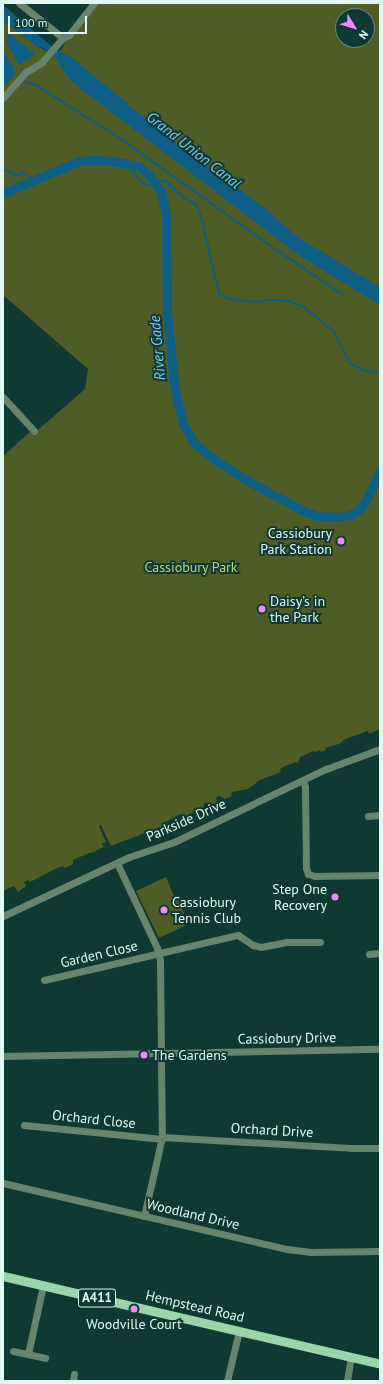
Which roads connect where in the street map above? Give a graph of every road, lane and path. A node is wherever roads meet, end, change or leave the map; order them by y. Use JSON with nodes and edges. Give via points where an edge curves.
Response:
{"nodes":[{"id":1,"x":19,"y":3,"type":"edge"},
{"id":2,"x":94,"y":3,"type":"edge"},
{"id":3,"x":63,"y":38,"type":"junction"},
{"id":4,"x":3,"y":98,"type":"edge"},
{"id":5,"x":3,"y":397,"type":"edge"},
{"id":6,"x":12,"y":406,"type":"junction"},
{"id":7,"x":3,"y":407,"type":"edge"},
{"id":8,"x":34,"y":431,"type":"dead end"},
{"id":9,"x":380,"y":749,"type":"edge"},
{"id":10,"x":303,"y":781,"type":"junction"},
{"id":11,"x":380,"y":814,"type":"edge"},
{"id":12,"x":368,"y":816,"type":"dead end"},
{"id":13,"x":117,"y":863,"type":"junction"},
{"id":14,"x":380,"y":875,"type":"edge"},
{"id":15,"x":3,"y":916,"type":"edge"},
{"id":16,"x":320,"y":942,"type":"dead end"},
{"id":17,"x":159,"y":953,"type":"junction"},
{"id":18,"x":380,"y":953,"type":"edge"},
{"id":19,"x":369,"y":954,"type":"dead end"},
{"id":20,"x":44,"y":980,"type":"dead end"},
{"id":21,"x":380,"y":1049,"type":"edge"},
{"id":22,"x":161,"y":1053,"type":"junction"},
{"id":23,"x":3,"y":1056,"type":"edge"},
{"id":24,"x":24,"y":1125,"type":"dead end"},
{"id":25,"x":162,"y":1138,"type":"junction"},
{"id":26,"x":380,"y":1148,"type":"edge"},
{"id":27,"x":3,"y":1183,"type":"edge"},
{"id":28,"x":144,"y":1216,"type":"junction"},
{"id":29,"x":380,"y":1251,"type":"edge"},
{"id":30,"x":3,"y":1276,"type":"edge"},
{"id":31,"x":43,"y":1286,"type":"junction"},
{"id":32,"x":239,"y":1331,"type":"junction"},
{"id":33,"x":13,"y":1351,"type":"dead end"},
{"id":34,"x":28,"y":1354,"type":"junction"},
{"id":35,"x":351,"y":1357,"type":"junction"},
{"id":36,"x":45,"y":1358,"type":"dead end"},
{"id":37,"x":380,"y":1364,"type":"edge"},
{"id":38,"x":227,"y":1381,"type":"edge"},
{"id":39,"x":347,"y":1381,"type":"edge"}],
"edges":[{"from":1,"to":3,"type":"street"},
{"from":2,"to":3,"type":"street","via":[[69,35]]},
{"from":3,"to":4,"type":"street","via":[[41,63],[18,80]]},
{"from":5,"to":6,"type":"street"},
{"from":6,"to":7,"type":"street"},
{"from":6,"to":8,"type":"street"},
{"from":9,"to":10,"type":"street","name":"Parkside Drive"},
{"from":10,"to":13,"type":"street","name":"Parkside Drive","via":[[174,842]]},
{"from":10,"to":14,"type":"street","via":[[308,874]]},
{"from":11,"to":12,"type":"street"},
{"from":13,"to":15,"type":"street","name":"Parkside Drive"},
{"from":13,"to":17,"type":"street"},
{"from":16,"to":17,"type":"street","name":"Garden Close","via":[[286,942],[261,947],[238,934]]},
{"from":17,"to":20,"type":"street","name":"Garden Close"},
{"from":17,"to":22,"type":"street"},
{"from":18,"to":19,"type":"street"},
{"from":21,"to":22,"type":"street","name":"Cassiobury Drive"},
{"from":22,"to":23,"type":"street","name":"Cassiobury Drive"},
{"from":22,"to":25,"type":"street"},
{"from":24,"to":25,"type":"street","name":"Orchard Close"},
{"from":25,"to":26,"type":"street","name":"Orchard Drive"},
{"from":25,"to":28,"type":"street"},
{"from":27,"to":28,"type":"street","name":"Woodland Drive"},
{"from":28,"to":29,"type":"street","name":"Woodland Drive","via":[[287,1249],[318,1252]]},
{"from":30,"to":31,"type":"main road","name":"Hempstead Road","number":"A411"},
{"from":31,"to":32,"type":"main road","name":"Hempstead Road","number":"A411"},
{"from":31,"to":34,"type":"street"},
{"from":32,"to":35,"type":"main road","name":"Hempstead Road","number":"A411"},
{"from":32,"to":38,"type":"street"},
{"from":33,"to":34,"type":"street"},
{"from":34,"to":36,"type":"street"},
{"from":35,"to":37,"type":"main road","name":"Hempstead Road","number":"A411"},
{"from":35,"to":39,"type":"street"}]}
